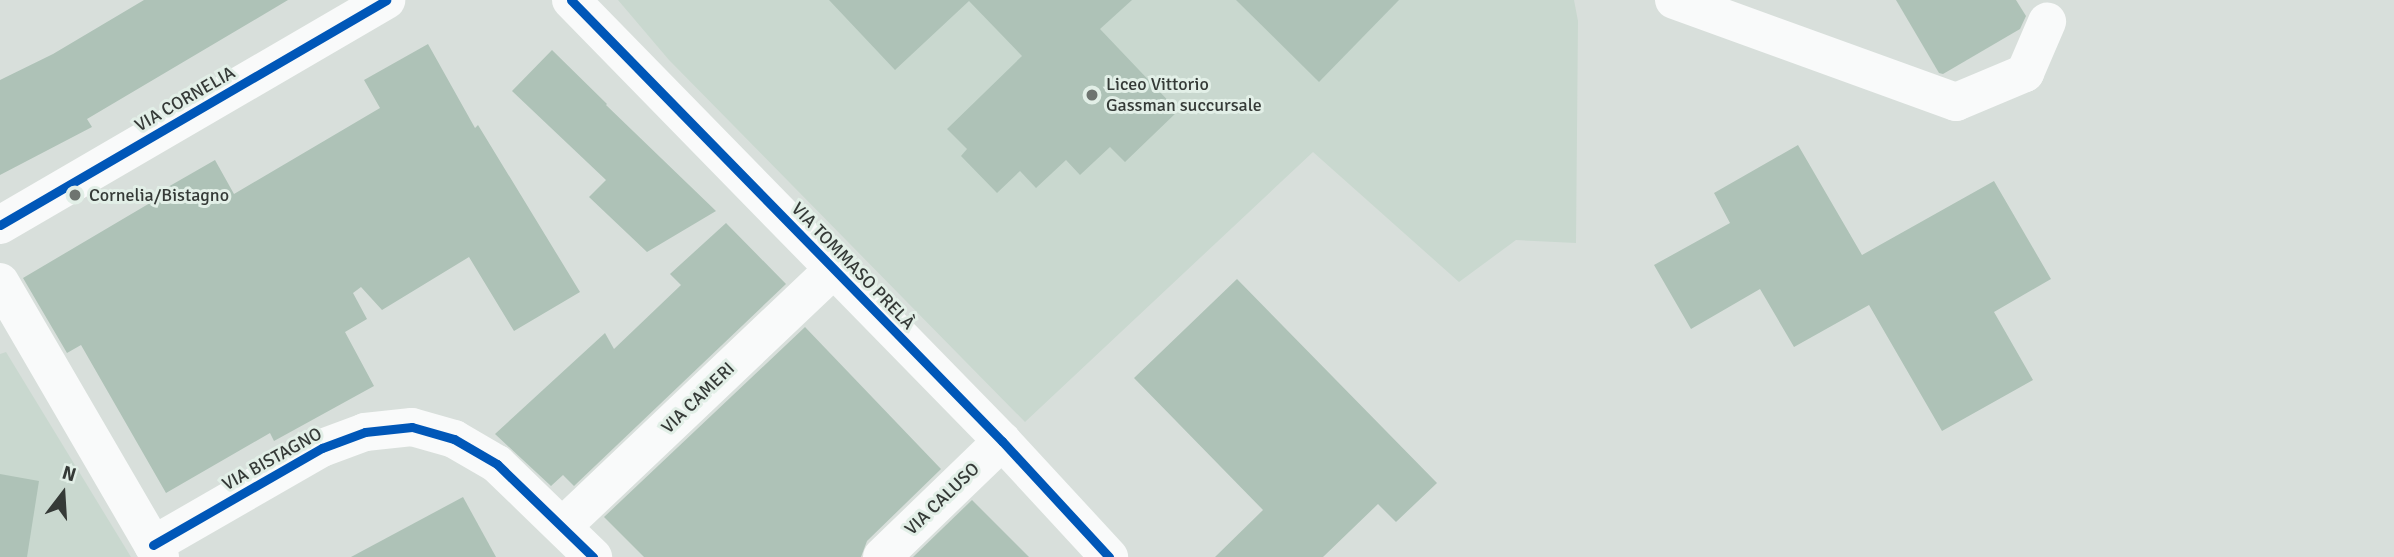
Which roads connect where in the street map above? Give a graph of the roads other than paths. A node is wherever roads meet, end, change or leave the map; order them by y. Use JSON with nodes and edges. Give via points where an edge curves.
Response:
{"nodes":[{"id":1,"x":386,"y":0,"type":"edge"},
{"id":2,"x":571,"y":0,"type":"edge"},
{"id":3,"x":1674,"y":0,"type":"edge"},
{"id":4,"x":2047,"y":22,"type":"dead end"},
{"id":5,"x":0,"y":225,"type":"edge"},
{"id":6,"x":834,"y":269,"type":"junction"},
{"id":7,"x":0,"y":282,"type":"edge"},
{"id":8,"x":1002,"y":441,"type":"junction"},
{"id":9,"x":563,"y":526,"type":"junction"},
{"id":10,"x":156,"y":551,"type":"edge"},
{"id":11,"x":593,"y":557,"type":"edge"},
{"id":12,"x":882,"y":557,"type":"edge"},
{"id":13,"x":1109,"y":557,"type":"edge"}],
"edges":[{"from":1,"to":5,"type":"street","name":"VIA CORNELIA"},
{"from":2,"to":6,"type":"street","name":"VIA TOMMASO PRELÀ"},
{"from":3,"to":4,"type":"street","via":[[1956,102],[2025,73]]},
{"from":6,"to":8,"type":"street","name":"VIA TOMMASO PRELÀ"},
{"from":6,"to":9,"type":"street","name":"VIA CAMERI"},
{"from":7,"to":10,"type":"street","name":"VIA BISTAGNO"},
{"from":8,"to":12,"type":"street","name":"VIA CALUSO"},
{"from":8,"to":13,"type":"street","name":"VIA TOMMASO PRELÀ"},
{"from":9,"to":10,"type":"street","name":"VIA BISTAGNO","via":[[477,450],[440,433],[398,428],[365,432],[322,447]]},
{"from":9,"to":11,"type":"street","name":"VIA BISTAGNO"}]}
